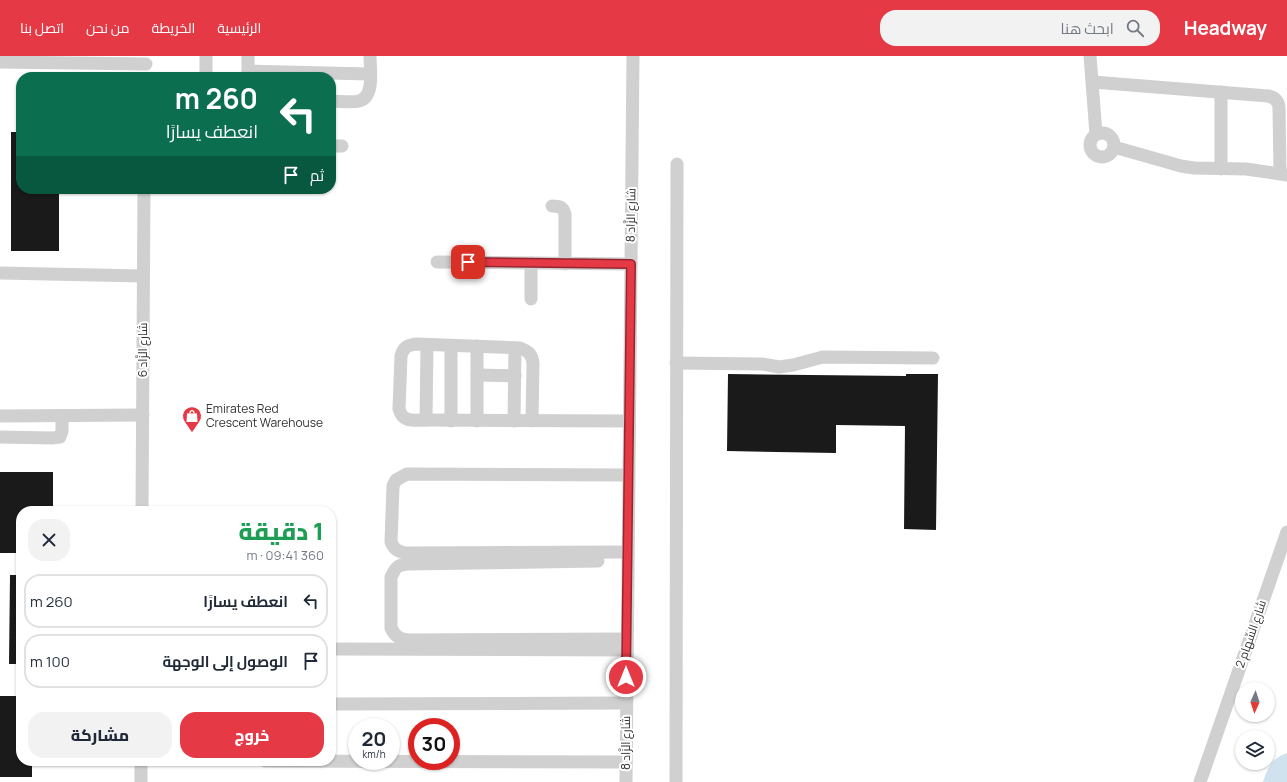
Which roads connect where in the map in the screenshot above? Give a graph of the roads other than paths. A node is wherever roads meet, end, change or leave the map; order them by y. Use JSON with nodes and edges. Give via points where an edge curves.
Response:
{"nodes":[{"id":1,"x":206,"y":56,"type":"edge"},
{"id":2,"x":248,"y":56,"type":"edge"},
{"id":3,"x":370,"y":56,"type":"edge"},
{"id":4,"x":633,"y":56,"type":"edge"},
{"id":5,"x":1090,"y":56,"type":"edge"},
{"id":6,"x":0,"y":62,"type":"edge"},
{"id":7,"x":146,"y":66,"type":"edge"},
{"id":8,"x":206,"y":72,"type":"edge"},
{"id":9,"x":248,"y":72,"type":"edge"},
{"id":10,"x":336,"y":74,"type":"edge"},
{"id":11,"x":370,"y":74,"type":"junction"},
{"id":12,"x":1093,"y":82,"type":"junction"},
{"id":13,"x":1221,"y":92,"type":"junction"},
{"id":14,"x":336,"y":101,"type":"edge"},
{"id":15,"x":1096,"y":134,"type":"junction"},
{"id":16,"x":1114,"y":147,"type":"junction"},
{"id":17,"x":677,"y":164,"type":"dead end"},
{"id":18,"x":1221,"y":169,"type":"junction"},
{"id":19,"x":1284,"y":174,"type":"edge"},
{"id":20,"x":144,"y":194,"type":"edge"},
{"id":21,"x":552,"y":206,"type":"dead end"},
{"id":22,"x":437,"y":262,"type":"dead end"},
{"id":23,"x":531,"y":263,"type":"junction"},
{"id":24,"x":565,"y":264,"type":"junction"},
{"id":25,"x":631,"y":264,"type":"junction"},
{"id":26,"x":0,"y":273,"type":"edge"},
{"id":27,"x":143,"y":276,"type":"junction"},
{"id":28,"x":531,"y":299,"type":"dead end"},
{"id":29,"x":427,"y":345,"type":"junction"},
{"id":30,"x":451,"y":346,"type":"junction"},
{"id":31,"x":477,"y":346,"type":"junction"},
{"id":32,"x":515,"y":348,"type":"junction"},
{"id":33,"x":933,"y":358,"type":"dead end"},
{"id":34,"x":676,"y":363,"type":"junction"},
{"id":35,"x":477,"y":376,"type":"junction"},
{"id":36,"x":515,"y":376,"type":"junction"},
{"id":37,"x":142,"y":415,"type":"junction"},
{"id":38,"x":0,"y":416,"type":"edge"},
{"id":39,"x":62,"y":416,"type":"junction"},
{"id":40,"x":426,"y":420,"type":"junction"},
{"id":41,"x":477,"y":420,"type":"junction"},
{"id":42,"x":532,"y":420,"type":"junction"},
{"id":43,"x":451,"y":421,"type":"junction"},
{"id":44,"x":514,"y":421,"type":"junction"},
{"id":45,"x":629,"y":421,"type":"junction"},
{"id":46,"x":0,"y":437,"type":"edge"},
{"id":47,"x":628,"y":474,"type":"junction"},
{"id":48,"x":142,"y":506,"type":"edge"},
{"id":49,"x":1287,"y":532,"type":"edge"},
{"id":50,"x":627,"y":556,"type":"junction"},
{"id":51,"x":627,"y":644,"type":"junction"},
{"id":52,"x":336,"y":649,"type":"edge"},
{"id":53,"x":626,"y":703,"type":"junction"},
{"id":54,"x":336,"y":704,"type":"edge"},
{"id":55,"x":336,"y":761,"type":"edge"},
{"id":56,"x":626,"y":762,"type":"junction"},
{"id":57,"x":141,"y":766,"type":"edge"},
{"id":58,"x":141,"y":782,"type":"edge"},
{"id":59,"x":626,"y":782,"type":"edge"},
{"id":60,"x":676,"y":782,"type":"edge"},
{"id":61,"x":1200,"y":782,"type":"edge"}],
"edges":[{"from":1,"to":8,"type":"street"},
{"from":2,"to":9,"type":"street"},
{"from":3,"to":11,"type":"street"},
{"from":4,"to":25,"type":"street","name":"شارع الزَّاد 8"},
{"from":5,"to":12,"type":"street"},
{"from":6,"to":7,"type":"street"},
{"from":10,"to":11,"type":"street"},
{"from":11,"to":14,"type":"street","via":[[370,90],[363,100]]},
{"from":12,"to":13,"type":"street"},
{"from":12,"to":15,"type":"street"},
{"from":13,"to":18,"type":"street"},
{"from":13,"to":19,"type":"street","via":[[1271,97],[1277,100]]},
{"from":15,"to":16,"type":"street","via":[[1109,135]]},
{"from":15,"to":16,"type":"street","via":[[1090,145],[1096,156],[1109,155]]},
{"from":16,"to":18,"type":"street","via":[[1181,166]]},
{"from":17,"to":34,"type":"street"},
{"from":18,"to":19,"type":"street"},
{"from":20,"to":27,"type":"street","name":"شارع الزَّاد 6"},
{"from":21,"to":24,"type":"street","via":[[560,206],[565,214]]},
{"from":22,"to":23,"type":"street"},
{"from":23,"to":24,"type":"street"},
{"from":23,"to":28,"type":"street"},
{"from":24,"to":25,"type":"street"},
{"from":25,"to":45,"type":"street","name":"شارع الزَّاد 8"},
{"from":26,"to":27,"type":"street"},
{"from":27,"to":37,"type":"street","name":"شارع الزَّاد 6"},
{"from":29,"to":30,"type":"street"},
{"from":29,"to":40,"type":"street"},
{"from":29,"to":40,"type":"street","via":[[409,345],[403,349],[399,409],[404,419]]},
{"from":30,"to":31,"type":"street"},
{"from":30,"to":43,"type":"street"},
{"from":31,"to":32,"type":"street"},
{"from":31,"to":35,"type":"street"},
{"from":32,"to":36,"type":"street"},
{"from":32,"to":42,"type":"street","via":[[527,351],[532,357]]},
{"from":33,"to":34,"type":"street","via":[[836,357],[779,367],[762,364]]},
{"from":34,"to":60,"type":"street"},
{"from":35,"to":36,"type":"street"},
{"from":35,"to":41,"type":"street"},
{"from":36,"to":44,"type":"street"},
{"from":37,"to":39,"type":"street"},
{"from":37,"to":48,"type":"street","name":"شارع الزَّاد 6"},
{"from":38,"to":39,"type":"street"},
{"from":39,"to":46,"type":"street","via":[[60,436]]},
{"from":40,"to":43,"type":"street"},
{"from":41,"to":43,"type":"street"},
{"from":41,"to":44,"type":"street"},
{"from":42,"to":44,"type":"street"},
{"from":42,"to":45,"type":"street"},
{"from":45,"to":47,"type":"street","name":"شارع الزَّاد 8"},
{"from":47,"to":50,"type":"street","name":"شارع الزَّاد 8"},
{"from":47,"to":50,"type":"street","via":[[407,474],[396,480],[393,486],[392,542],[398,551],[404,552]]},
{"from":49,"to":61,"type":"street","name":"شارع السِّهام 2"},
{"from":50,"to":51,"type":"street","name":"شارع الزَّاد 8"},
{"from":50,"to":51,"type":"street","via":[[399,565],[391,577],[391,628],[400,639],[408,640]]},
{"from":51,"to":52,"type":"street"},
{"from":51,"to":53,"type":"street","name":"شارع الزَّاد 8"},
{"from":53,"to":54,"type":"street"},
{"from":53,"to":56,"type":"street","name":"شارع الزَّاد 8"},
{"from":55,"to":56,"type":"street"},
{"from":56,"to":59,"type":"street","name":"شارع الزَّاد 8"},
{"from":57,"to":58,"type":"street"}]}
